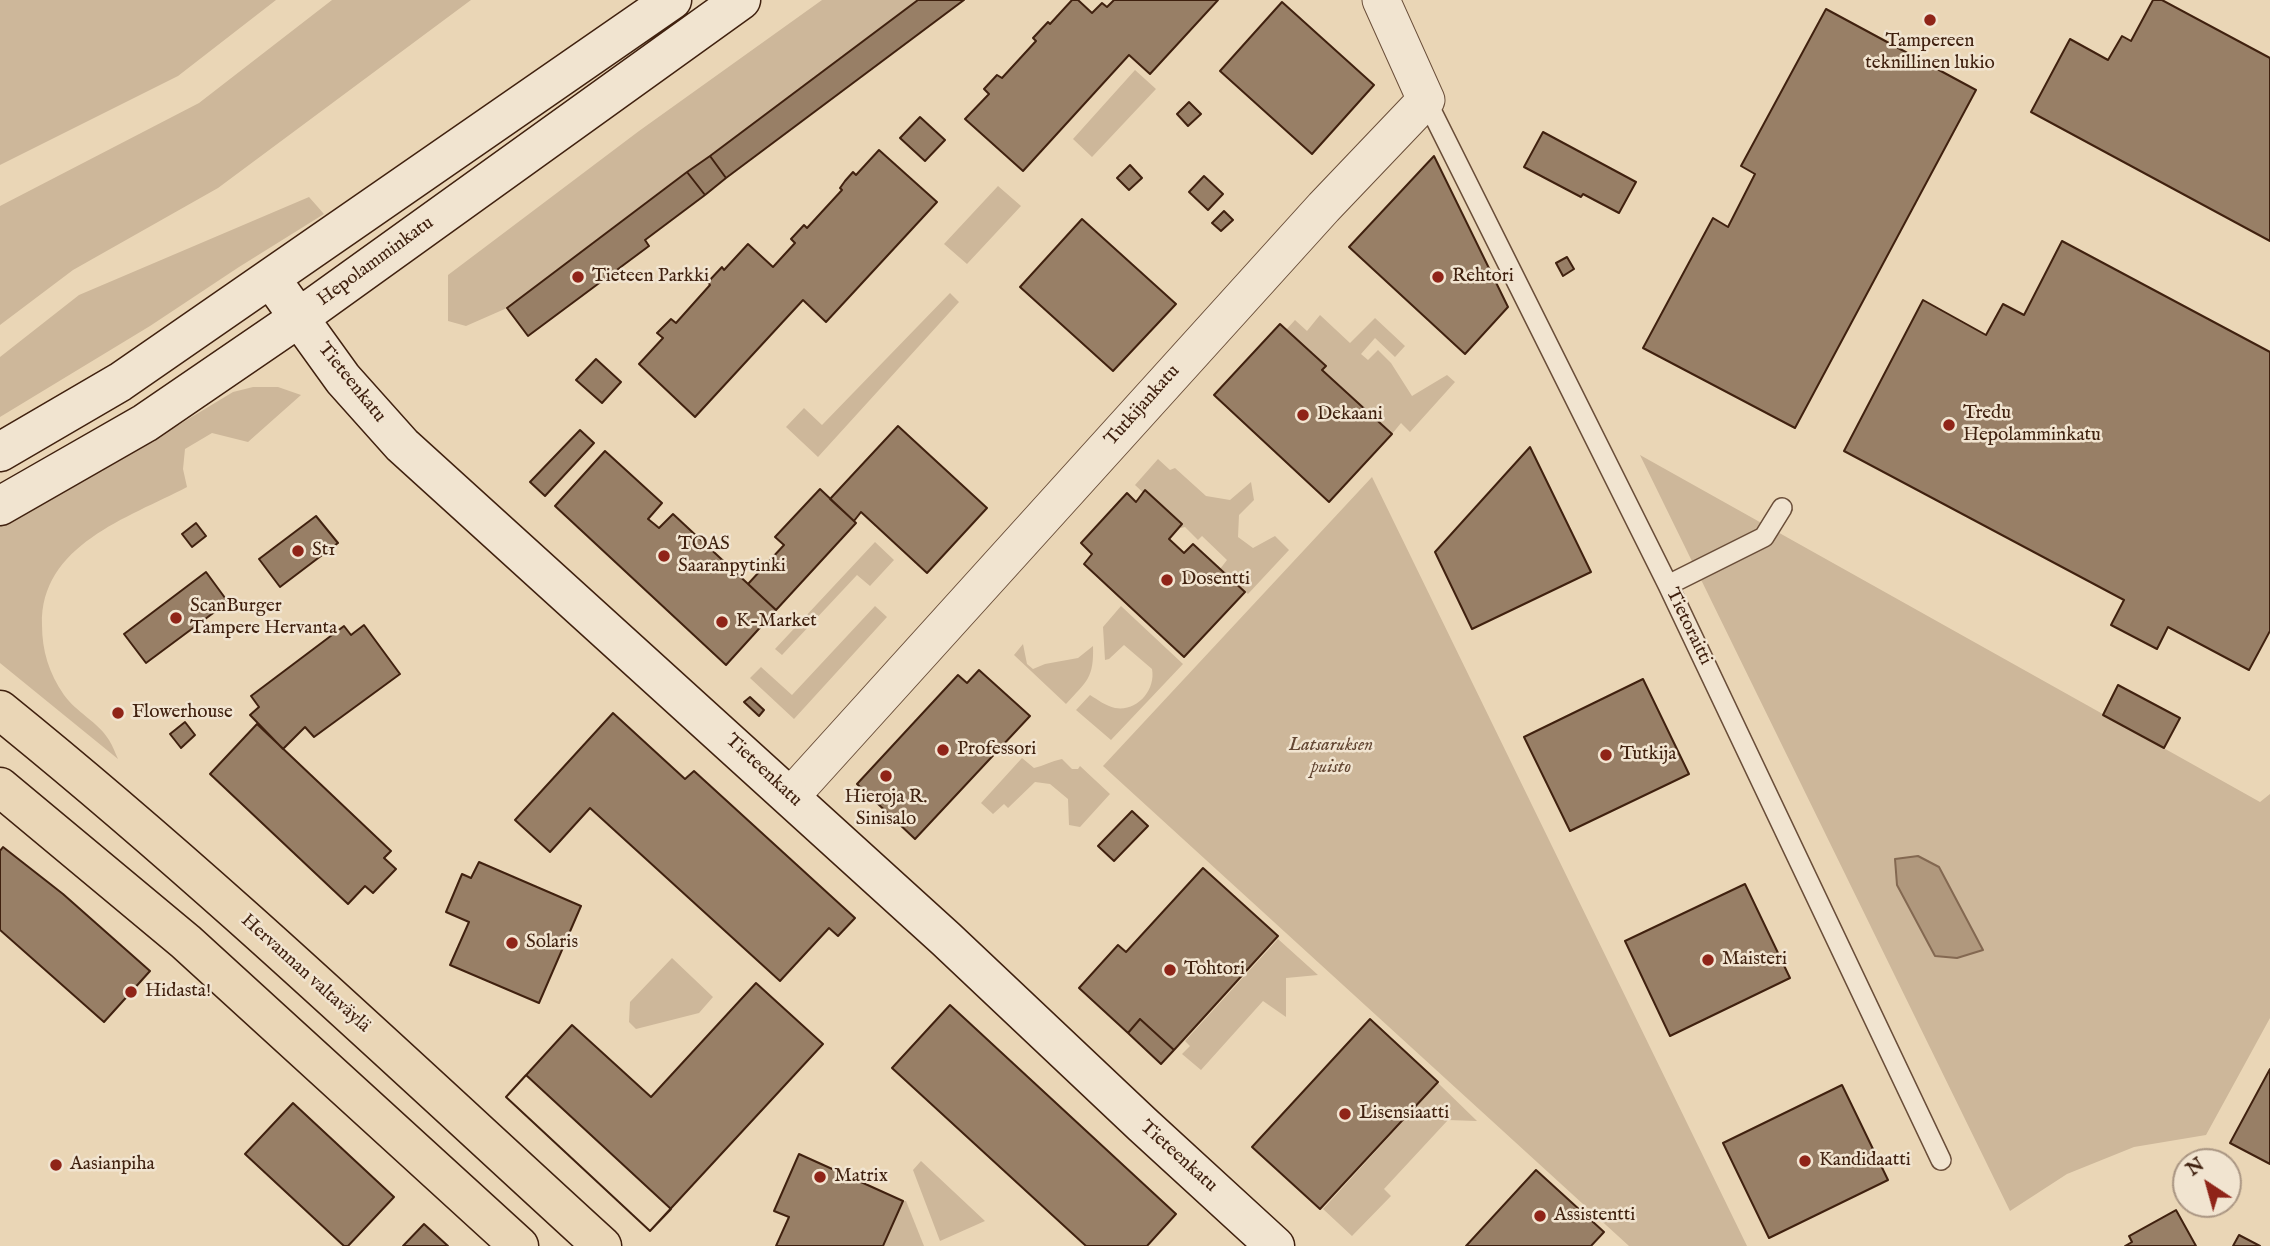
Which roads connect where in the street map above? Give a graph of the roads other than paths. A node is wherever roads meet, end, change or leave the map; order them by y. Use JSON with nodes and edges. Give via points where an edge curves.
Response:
{"nodes":[{"id":1,"x":741,"y":0,"type":"edge"},
{"id":2,"x":1381,"y":0,"type":"edge"},
{"id":3,"x":670,"y":1,"type":"edge"},
{"id":4,"x":1426,"y":100,"type":"junction"},
{"id":5,"x":271,"y":279,"type":"junction"},
{"id":6,"x":300,"y":317,"type":"junction"},
{"id":7,"x":0,"y":452,"type":"edge"},
{"id":8,"x":0,"y":506,"type":"edge"},
{"id":9,"x":1783,"y":508,"type":"dead end"},
{"id":10,"x":1668,"y":585,"type":"junction"},
{"id":11,"x":0,"y":710,"type":"edge"},
{"id":12,"x":0,"y":787,"type":"edge"},
{"id":13,"x":790,"y":797,"type":"junction"},
{"id":14,"x":1941,"y":1160,"type":"dead end"},
{"id":15,"x":519,"y":1246,"type":"edge"},
{"id":16,"x":602,"y":1246,"type":"edge"},
{"id":17,"x":1275,"y":1246,"type":"edge"}],
"edges":[{"from":1,"to":6,"type":"main road","name":"Hepolamminkatu"},
{"from":2,"to":4,"type":"street"},
{"from":3,"to":5,"type":"main road"},
{"from":4,"to":10,"type":"lane","name":"Tietoraitti"},
{"from":4,"to":13,"type":"street","name":"Tutkijankatu","via":[[1222,318]]},
{"from":5,"to":6,"type":"main road","name":"Tieteenkatu"},
{"from":5,"to":7,"type":"main road","via":[[120,382]]},
{"from":6,"to":8,"type":"main road","name":"Hepolamminkatu","via":[[145,423]]},
{"from":6,"to":13,"type":"main road","name":"Tieteenkatu","via":[[343,379],[402,445]]},
{"from":9,"to":10,"type":"lane","via":[[1764,537]]},
{"from":10,"to":14,"type":"lane","name":"Tietoraitti"},
{"from":11,"to":16,"type":"main road","name":"Hervannan valtaväylä","via":[[254,927]]},
{"from":12,"to":15,"type":"main road","via":[[186,942]]},
{"from":13,"to":17,"type":"main road","name":"Tieteenkatu"}]}
